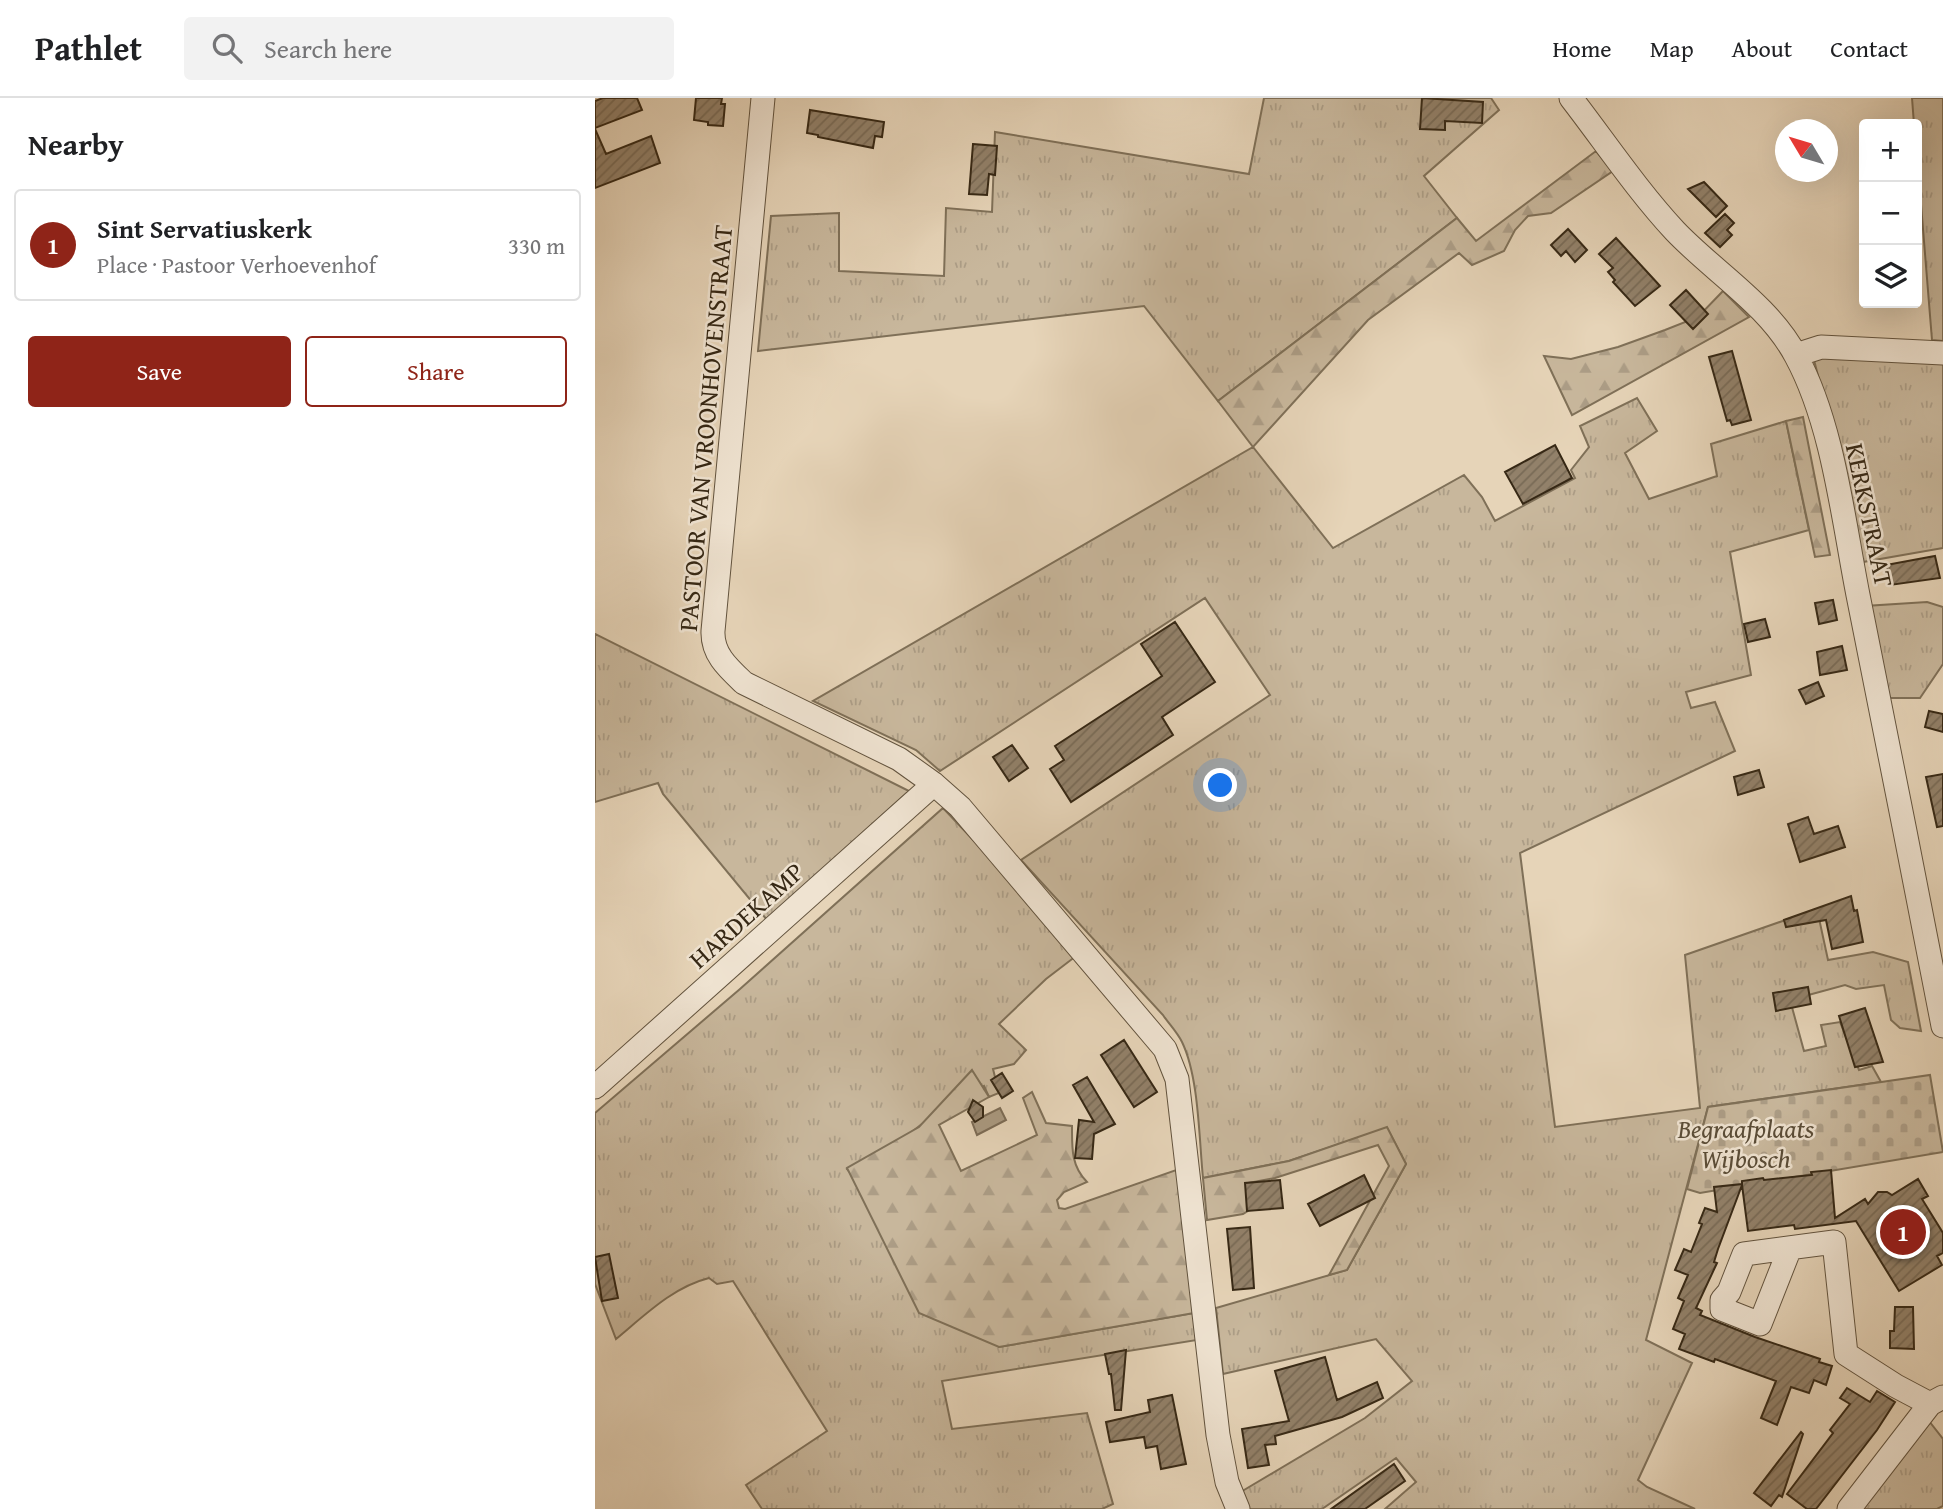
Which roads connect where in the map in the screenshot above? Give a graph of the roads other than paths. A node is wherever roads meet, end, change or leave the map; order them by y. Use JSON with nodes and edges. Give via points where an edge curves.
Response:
{"nodes":[{"id":1,"x":763,"y":98,"type":"edge"},
{"id":2,"x":1570,"y":98,"type":"edge"},
{"id":3,"x":1943,"y":353,"type":"edge"},
{"id":4,"x":1796,"y":355,"type":"junction"},
{"id":5,"x":934,"y":784,"type":"junction"},
{"id":6,"x":1943,"y":1026,"type":"edge"},
{"id":7,"x":595,"y":1087,"type":"edge"},
{"id":8,"x":1790,"y":1248,"type":"dead end"},
{"id":9,"x":1937,"y":1400,"type":"edge"},
{"id":10,"x":1238,"y":1509,"type":"edge"},
{"id":11,"x":1849,"y":1509,"type":"edge"}],
"edges":[{"from":1,"to":5,"type":"street","name":"PASTOOR VAN VROONHOVENSTRAAT","via":[[715,648],[744,682],[899,759]]},
{"from":2,"to":4,"type":"street","name":"KERKSTRAAT","via":[[1664,218],[1763,313]]},
{"from":3,"to":4,"type":"street","via":[[1821,347]]},
{"from":4,"to":6,"type":"street","name":"KERKSTRAAT","via":[[1823,424],[1831,459]]},
{"from":5,"to":7,"type":"street","name":"HARDEKAMP"},
{"from":5,"to":10,"type":"street","name":"PASTOOR VAN VROONHOVENSTRAAT","via":[[960,807],[1142,1021],[1172,1063],[1218,1435],[1227,1482]]},
{"from":8,"to":9,"type":"street","via":[[1834,1242],[1846,1354],[1896,1386]]},
{"from":9,"to":11,"type":"street"}]}
